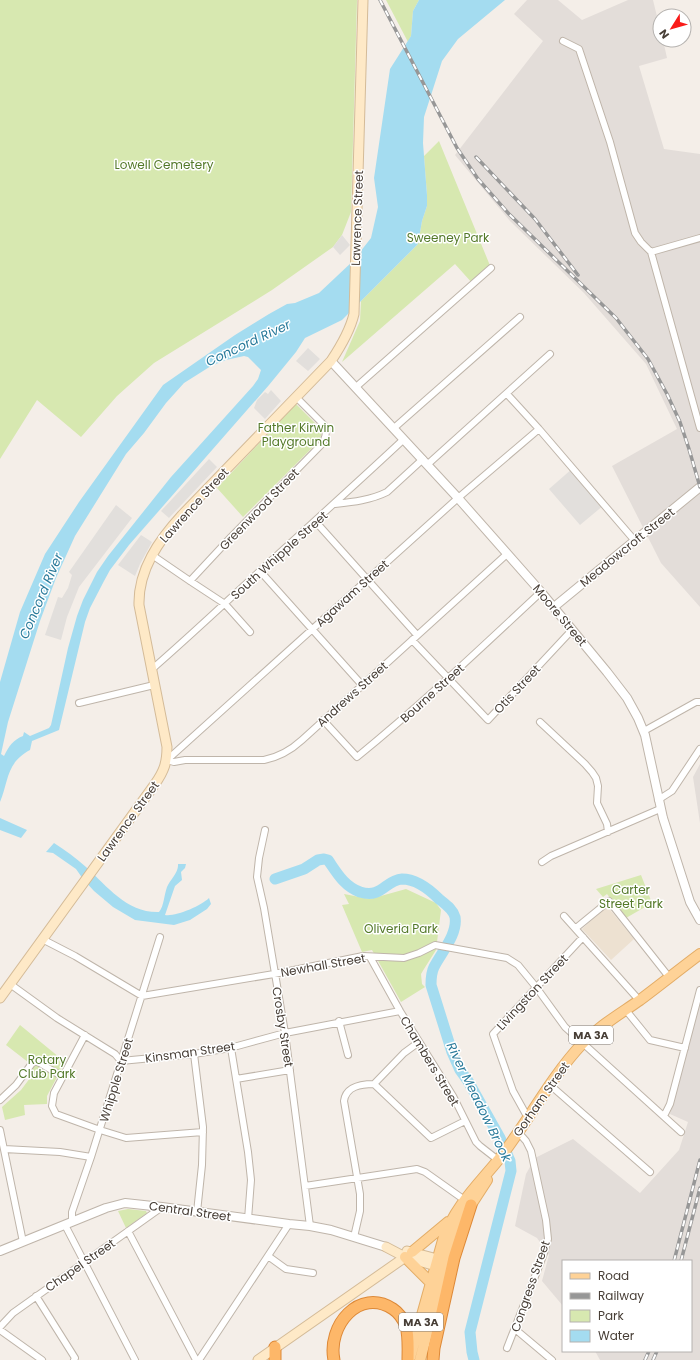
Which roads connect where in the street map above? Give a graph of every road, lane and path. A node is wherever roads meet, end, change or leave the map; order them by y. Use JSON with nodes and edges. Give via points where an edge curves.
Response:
{"nodes":[{"id":1,"x":363,"y":0,"type":"edge"},
{"id":2,"x":563,"y":41,"type":"dead end"},
{"id":3,"x":700,"y":238,"type":"edge"},
{"id":4,"x":651,"y":252,"type":"junction"},
{"id":5,"x":491,"y":268,"type":"dead end"},
{"id":6,"x":520,"y":317,"type":"dead end"},
{"id":7,"x":550,"y":354,"type":"dead end"},
{"id":8,"x":331,"y":361,"type":"junction"},
{"id":9,"x":356,"y":387,"type":"junction"},
{"id":10,"x":507,"y":394,"type":"junction"},
{"id":11,"x":296,"y":397,"type":"junction"},
{"id":12,"x":394,"y":428,"type":"junction"},
{"id":13,"x":700,"y":428,"type":"edge"},
{"id":14,"x":539,"y":429,"type":"junction"},
{"id":15,"x":404,"y":439,"type":"junction"},
{"id":16,"x":425,"y":462,"type":"junction"},
{"id":17,"x":700,"y":487,"type":"edge"},
{"id":18,"x":458,"y":498,"type":"junction"},
{"id":19,"x":335,"y":504,"type":"junction"},
{"id":20,"x":315,"y":521,"type":"junction"},
{"id":21,"x":635,"y":541,"type":"junction"},
{"id":22,"x":507,"y":554,"type":"junction"},
{"id":23,"x":152,"y":555,"type":"junction"},
{"id":24,"x":260,"y":571,"type":"junction"},
{"id":25,"x":367,"y":579,"type":"junction"},
{"id":26,"x":190,"y":581,"type":"junction"},
{"id":27,"x":541,"y":592,"type":"junction"},
{"id":28,"x":225,"y":604,"type":"junction"},
{"id":29,"x":554,"y":607,"type":"junction"},
{"id":30,"x":312,"y":629,"type":"junction"},
{"id":31,"x":572,"y":630,"type":"junction"},
{"id":32,"x":250,"y":632,"type":"dead end"},
{"id":33,"x":417,"y":635,"type":"junction"},
{"id":34,"x":412,"y":640,"type":"junction"},
{"id":35,"x":151,"y":670,"type":"junction"},
{"id":36,"x":448,"y":679,"type":"junction"},
{"id":37,"x":154,"y":684,"type":"junction"},
{"id":38,"x":362,"y":685,"type":"junction"},
{"id":39,"x":700,"y":702,"type":"edge"},
{"id":40,"x":79,"y":703,"type":"dead end"},
{"id":41,"x":323,"y":720,"type":"junction"},
{"id":42,"x":540,"y":722,"type":"dead end"},
{"id":43,"x":644,"y":731,"type":"junction"},
{"id":44,"x":700,"y":749,"type":"edge"},
{"id":45,"x":167,"y":760,"type":"junction"},
{"id":46,"x":658,"y":800,"type":"junction"},
{"id":47,"x":660,"y":809,"type":"junction"},
{"id":48,"x":265,"y":830,"type":"dead end"},
{"id":49,"x":608,"y":832,"type":"junction"},
{"id":50,"x":542,"y":862,"type":"dead end"},
{"id":51,"x":564,"y":916,"type":"dead end"},
{"id":52,"x":700,"y":920,"type":"edge"},
{"id":53,"x":576,"y":928,"type":"junction"},
{"id":54,"x":160,"y":937,"type":"dead end"},
{"id":55,"x":583,"y":937,"type":"junction"},
{"id":56,"x":42,"y":939,"type":"junction"},
{"id":57,"x":700,"y":954,"type":"edge"},
{"id":58,"x":370,"y":957,"type":"junction"},
{"id":59,"x":274,"y":974,"type":"junction"},
{"id":60,"x":670,"y":977,"type":"junction"},
{"id":61,"x":10,"y":984,"type":"junction"},
{"id":62,"x":536,"y":987,"type":"junction"},
{"id":63,"x":700,"y":990,"type":"edge"},
{"id":64,"x":142,"y":996,"type":"junction"},
{"id":65,"x":0,"y":998,"type":"edge"},
{"id":66,"x":639,"y":1000,"type":"junction"},
{"id":67,"x":625,"y":1009,"type":"junction"},
{"id":68,"x":400,"y":1011,"type":"junction"},
{"id":69,"x":339,"y":1021,"type":"junction"},
{"id":70,"x":284,"y":1032,"type":"junction"},
{"id":71,"x":85,"y":1035,"type":"junction"},
{"id":72,"x":419,"y":1042,"type":"junction"},
{"id":73,"x":583,"y":1043,"type":"junction"},
{"id":74,"x":231,"y":1048,"type":"junction"},
{"id":75,"x":685,"y":1048,"type":"junction"},
{"id":76,"x":194,"y":1054,"type":"junction"},
{"id":77,"x":348,"y":1055,"type":"dead end"},
{"id":78,"x":121,"y":1061,"type":"junction"},
{"id":79,"x":290,"y":1070,"type":"junction"},
{"id":80,"x":63,"y":1077,"type":"junction"},
{"id":81,"x":236,"y":1078,"type":"junction"},
{"id":82,"x":374,"y":1084,"type":"junction"},
{"id":83,"x":550,"y":1085,"type":"junction"},
{"id":84,"x":0,"y":1100,"type":"edge"},
{"id":85,"x":664,"y":1116,"type":"junction"},
{"id":86,"x":528,"y":1118,"type":"junction"},
{"id":87,"x":465,"y":1121,"type":"junction"},
{"id":88,"x":0,"y":1130,"type":"edge"},
{"id":89,"x":100,"y":1130,"type":"junction"},
{"id":90,"x":203,"y":1132,"type":"junction"},
{"id":91,"x":518,"y":1132,"type":"junction"},
{"id":92,"x":682,"y":1132,"type":"dead end"},
{"id":93,"x":4,"y":1149,"type":"junction"},
{"id":94,"x":91,"y":1157,"type":"junction"},
{"id":95,"x":498,"y":1159,"type":"junction"},
{"id":96,"x":650,"y":1172,"type":"dead end"},
{"id":97,"x":357,"y":1178,"type":"junction"},
{"id":98,"x":305,"y":1186,"type":"junction"},
{"id":99,"x":468,"y":1202,"type":"junction"},
{"id":100,"x":162,"y":1207,"type":"junction"},
{"id":101,"x":197,"y":1212,"type":"junction"},
{"id":102,"x":248,"y":1219,"type":"junction"},
{"id":103,"x":451,"y":1219,"type":"junction"},
{"id":104,"x":69,"y":1224,"type":"junction"},
{"id":105,"x":289,"y":1224,"type":"junction"},
{"id":106,"x":310,"y":1226,"type":"junction"},
{"id":107,"x":128,"y":1231,"type":"junction"},
{"id":108,"x":354,"y":1237,"type":"junction"},
{"id":109,"x":23,"y":1242,"type":"junction"},
{"id":110,"x":386,"y":1247,"type":"joint"},
{"id":111,"x":0,"y":1251,"type":"edge"},
{"id":112,"x":409,"y":1254,"type":"junction"},
{"id":113,"x":268,"y":1256,"type":"junction"},
{"id":114,"x":85,"y":1262,"type":"junction"},
{"id":115,"x":440,"y":1263,"type":"junction"},
{"id":116,"x":313,"y":1273,"type":"dead end"},
{"id":117,"x":431,"y":1283,"type":"junction"},
{"id":118,"x":36,"y":1296,"type":"junction"},
{"id":119,"x":0,"y":1327,"type":"edge"},
{"id":120,"x":515,"y":1329,"type":"junction"},
{"id":121,"x":0,"y":1330,"type":"edge"},
{"id":122,"x":275,"y":1347,"type":"junction"},
{"id":123,"x":507,"y":1348,"type":"dead end"},
{"id":124,"x":42,"y":1360,"type":"edge"},
{"id":125,"x":74,"y":1360,"type":"edge"},
{"id":126,"x":135,"y":1360,"type":"edge"},
{"id":127,"x":197,"y":1360,"type":"edge"},
{"id":128,"x":258,"y":1360,"type":"edge"},
{"id":129,"x":275,"y":1360,"type":"edge"},
{"id":130,"x":334,"y":1360,"type":"edge"},
{"id":131,"x":409,"y":1360,"type":"edge"},
{"id":132,"x":420,"y":1360,"type":"edge"},
{"id":133,"x":433,"y":1360,"type":"edge"},
{"id":134,"x":552,"y":1360,"type":"edge"}],
"edges":[{"from":1,"to":8,"type":"main road","name":"Lawrence Street","via":[[354,314],[348,332]]},
{"from":2,"to":4,"type":"street","via":[[579,49],[635,233]]},
{"from":3,"to":4,"type":"street"},
{"from":4,"to":13,"type":"street"},
{"from":5,"to":9,"type":"street"},
{"from":6,"to":12,"type":"street"},
{"from":7,"to":10,"type":"street"},
{"from":8,"to":9,"type":"street","name":"Moore Street"},
{"from":8,"to":11,"type":"main road","name":"Lawrence Street"},
{"from":9,"to":12,"type":"street","name":"Moore Street"},
{"from":10,"to":14,"type":"street"},
{"from":10,"to":16,"type":"street"},
{"from":11,"to":23,"type":"main road","name":"Lawrence Street","via":[[182,515]]},
{"from":11,"to":26,"type":"street","name":"Greenwood Street","via":[[324,425],[326,436],[321,445]]},
{"from":12,"to":15,"type":"street","name":"Moore Street"},
{"from":14,"to":18,"type":"street","name":"Agawam Street"},
{"from":14,"to":21,"type":"street"},
{"from":15,"to":16,"type":"street","name":"Moore Street"},
{"from":15,"to":19,"type":"street","name":"South Whipple Street"},
{"from":16,"to":18,"type":"street","name":"Moore Street"},
{"from":16,"to":19,"type":"street","via":[[381,495],[366,500]]},
{"from":17,"to":21,"type":"street","name":"Meadowcroft Street"},
{"from":18,"to":22,"type":"street","name":"Moore Street"},
{"from":18,"to":25,"type":"street","name":"Agawam Street"},
{"from":19,"to":20,"type":"street","name":"South Whipple Street"},
{"from":20,"to":24,"type":"street","name":"South Whipple Street"},
{"from":20,"to":25,"type":"street"},
{"from":21,"to":29,"type":"street","name":"Meadowcroft Street"},
{"from":22,"to":27,"type":"street","name":"Moore Street"},
{"from":22,"to":33,"type":"street","name":"Andrews Street"},
{"from":23,"to":26,"type":"street"},
{"from":23,"to":35,"type":"main road","name":"Lawrence Street","via":[[139,595]]},
{"from":24,"to":28,"type":"street","name":"South Whipple Street"},
{"from":24,"to":30,"type":"street"},
{"from":25,"to":30,"type":"street","name":"Agawam Street"},
{"from":25,"to":33,"type":"street"},
{"from":26,"to":28,"type":"street"},
{"from":27,"to":29,"type":"street","name":"Moore Street"},
{"from":27,"to":36,"type":"street","name":"Bourne Street"},
{"from":28,"to":32,"type":"street"},
{"from":28,"to":35,"type":"street","name":"South Whipple Street"},
{"from":29,"to":31,"type":"street","name":"Moore Street"},
{"from":30,"to":38,"type":"street"},
{"from":30,"to":45,"type":"street","name":"Agawam Street"},
{"from":31,"to":36,"type":"street","name":"Otis Street","via":[[488,720]]},
{"from":31,"to":43,"type":"street","name":"Moore Street","via":[[618,685]]},
{"from":33,"to":34,"type":"street","name":"Andrews Street"},
{"from":34,"to":36,"type":"street","name":"Otis Street"},
{"from":34,"to":38,"type":"street","name":"Andrews Street"},
{"from":35,"to":37,"type":"main road","name":"Lawrence Street"},
{"from":36,"to":41,"type":"street","name":"Bourne Street","via":[[357,757]]},
{"from":37,"to":40,"type":"street"},
{"from":37,"to":45,"type":"main road","name":"Lawrence Street","via":[[167,747]]},
{"from":38,"to":41,"type":"street","name":"Andrews Street"},
{"from":39,"to":43,"type":"street"},
{"from":41,"to":45,"type":"street","name":"Andrews Street","via":[[292,748],[274,758],[174,762]]},
{"from":42,"to":49,"type":"street","via":[[585,764],[596,778],[597,804]]},
{"from":43,"to":46,"type":"street","name":"Moore Street"},
{"from":44,"to":46,"type":"street","via":[[672,792]]},
{"from":45,"to":56,"type":"main road","name":"Lawrence Street","via":[[164,771],[155,784]]},
{"from":46,"to":47,"type":"street","name":"Moore Street"},
{"from":47,"to":49,"type":"street"},
{"from":47,"to":52,"type":"street","name":"Moore Street","via":[[690,902]]},
{"from":48,"to":59,"type":"street","name":"Crosby Street","via":[[257,877]]},
{"from":49,"to":50,"type":"street"},
{"from":51,"to":53,"type":"street"},
{"from":53,"to":55,"type":"street"},
{"from":53,"to":60,"type":"street","via":[[609,901]]},
{"from":54,"to":64,"type":"street","name":"Whipple Street"},
{"from":55,"to":62,"type":"street","name":"Livingston Street"},
{"from":55,"to":66,"type":"street"},
{"from":56,"to":61,"type":"main road","name":"Lawrence Street"},
{"from":56,"to":64,"type":"street"},
{"from":57,"to":60,"type":"main road","name":"Gorham Street","number":"MA 3A"},
{"from":58,"to":59,"type":"street","name":"Newhall Street","via":[[364,956]]},
{"from":58,"to":62,"type":"street","name":"Newhall Street","via":[[404,958],[438,945],[507,958],[518,965]]},
{"from":58,"to":68,"type":"street","name":"Chambers Street"},
{"from":59,"to":64,"type":"street","name":"Newhall Street"},
{"from":59,"to":70,"type":"street","name":"Crosby Street"},
{"from":60,"to":66,"type":"main road","name":"Gorham Street","number":"MA 3A"},
{"from":61,"to":65,"type":"main road","name":"Lawrence Street"},
{"from":61,"to":71,"type":"street"},
{"from":62,"to":73,"type":"street","name":"Newhall Street","via":[[565,1028]]},
{"from":62,"to":86,"type":"street","name":"Livingston Street","via":[[493,1034],[513,1091]]},
{"from":63,"to":75,"type":"street"},
{"from":64,"to":78,"type":"street","name":"Whipple Street"},
{"from":66,"to":67,"type":"main road","name":"Gorham Street","number":"MA 3A"},
{"from":67,"to":73,"type":"main road","name":"Gorham Street","number":"MA 3A"},
{"from":67,"to":75,"type":"street","via":[[650,1040]]},
{"from":68,"to":69,"type":"street","name":"Kinsman Street"},
{"from":68,"to":72,"type":"street","name":"Chambers Street"},
{"from":69,"to":70,"type":"street","name":"Kinsman Street"},
{"from":69,"to":77,"type":"street"},
{"from":70,"to":74,"type":"street","name":"Kinsman Street"},
{"from":70,"to":79,"type":"street","name":"Crosby Street"},
{"from":71,"to":78,"type":"street","via":[[115,1054]]},
{"from":71,"to":80,"type":"street"},
{"from":72,"to":82,"type":"street","via":[[404,1053]]},
{"from":72,"to":87,"type":"street","name":"Chambers Street","via":[[453,1096]]},
{"from":73,"to":83,"type":"main road","name":"Gorham Street","number":"MA 3A"},
{"from":73,"to":85,"type":"street","name":"Newhall Street"},
{"from":74,"to":76,"type":"street","name":"Kinsman Street"},
{"from":74,"to":81,"type":"street"},
{"from":75,"to":85,"type":"street","via":[[670,1104]]},
{"from":76,"to":78,"type":"street","name":"Kinsman Street"},
{"from":76,"to":90,"type":"street"},
{"from":78,"to":89,"type":"street","name":"Whipple Street"},
{"from":79,"to":81,"type":"street"},
{"from":79,"to":98,"type":"street","name":"Crosby Street"},
{"from":80,"to":84,"type":"street","via":[[38,1062],[33,1062],[16,1085]]},
{"from":80,"to":89,"type":"street","via":[[54,1093],[54,1111],[58,1115]]},
{"from":81,"to":102,"type":"street","via":[[251,1180]]},
{"from":82,"to":87,"type":"street","via":[[431,1138]]},
{"from":82,"to":97,"type":"street","via":[[351,1089],[346,1092],[344,1101]]},
{"from":83,"to":86,"type":"main road","name":"Gorham Street","number":"MA 3A"},
{"from":83,"to":96,"type":"street"},
{"from":85,"to":92,"type":"street","name":"Newhall Street"},
{"from":86,"to":91,"type":"main road","name":"Gorham Street","number":"MA 3A"},
{"from":87,"to":95,"type":"street","name":"Chambers Street","via":[[476,1142]]},
{"from":88,"to":93,"type":"street"},
{"from":89,"to":90,"type":"street","via":[[126,1138]]},
{"from":89,"to":94,"type":"street","name":"Whipple Street"},
{"from":90,"to":101,"type":"street"},
{"from":91,"to":95,"type":"main road","name":"Gorham Street","number":"MA 3A"},
{"from":91,"to":120,"type":"street","name":"Congress Street","via":[[531,1151],[548,1239]]},
{"from":93,"to":94,"type":"street","via":[[60,1152]]},
{"from":93,"to":109,"type":"street"},
{"from":94,"to":104,"type":"street","name":"Whipple Street"},
{"from":95,"to":99,"type":"main road","name":"Gorham Street","number":"MA 3A","via":[[490,1175]]},
{"from":97,"to":98,"type":"street"},
{"from":97,"to":99,"type":"street","via":[[411,1169],[421,1170]]},
{"from":97,"to":108,"type":"street","via":[[360,1202]]},
{"from":98,"to":106,"type":"street","name":"Crosby Street"},
{"from":99,"to":103,"type":"main road","name":"Gorham Street","number":"MA 3A"},
{"from":99,"to":115,"type":"main road","name":"Gorham Street","number":"MA 3A"},
{"from":99,"to":133,"type":"highway"},
{"from":100,"to":101,"type":"street","name":"Central Street"},
{"from":100,"to":104,"type":"street","name":"Central Street","via":[[125,1203]]},
{"from":100,"to":107,"type":"street","name":"Chapel Street"},
{"from":101,"to":102,"type":"street","name":"Central Street"},
{"from":102,"to":105,"type":"street","name":"Central Street"},
{"from":103,"to":112,"type":"main road"},
{"from":103,"to":115,"type":"main road","number":"MA 3A","via":[[446,1229]]},
{"from":104,"to":109,"type":"street","name":"Central Street"},
{"from":104,"to":114,"type":"street"},
{"from":105,"to":106,"type":"street","name":"Central Street"},
{"from":105,"to":113,"type":"street"},
{"from":106,"to":108,"type":"street","name":"Central Street"},
{"from":107,"to":114,"type":"street","name":"Chapel Street"},
{"from":107,"to":127,"type":"street"},
{"from":108,"to":110,"type":"street","name":"Central Street"},
{"from":109,"to":111,"type":"street","name":"Central Street"},
{"from":110,"to":112,"type":"main road","name":"Central Street"},
{"from":112,"to":115,"type":"main road"},
{"from":112,"to":117,"type":"main road"},
{"from":112,"to":122,"type":"main road"},
{"from":113,"to":116,"type":"street","via":[[286,1269]]},
{"from":113,"to":127,"type":"street"},
{"from":114,"to":118,"type":"street","name":"Chapel Street"},
{"from":114,"to":126,"type":"street"},
{"from":115,"to":117,"type":"main road","number":"MA 3A"},
{"from":115,"to":132,"type":"main road","number":"MA 3A"},
{"from":117,"to":131,"type":"main road","number":"MA 3A"},
{"from":118,"to":119,"type":"street","name":"Chapel Street","via":[[13,1313]]},
{"from":118,"to":125,"type":"street","via":[[76,1358]]},
{"from":120,"to":123,"type":"street","name":"Congress Street"},
{"from":120,"to":134,"type":"street"},
{"from":121,"to":124,"type":"street"},
{"from":122,"to":128,"type":"main road"},
{"from":122,"to":129,"type":"highway"},
{"from":130,"to":131,"type":"highway","via":[[332,1346],[341,1322],[352,1310],[374,1303],[388,1307],[401,1317],[407,1332]]}]}
